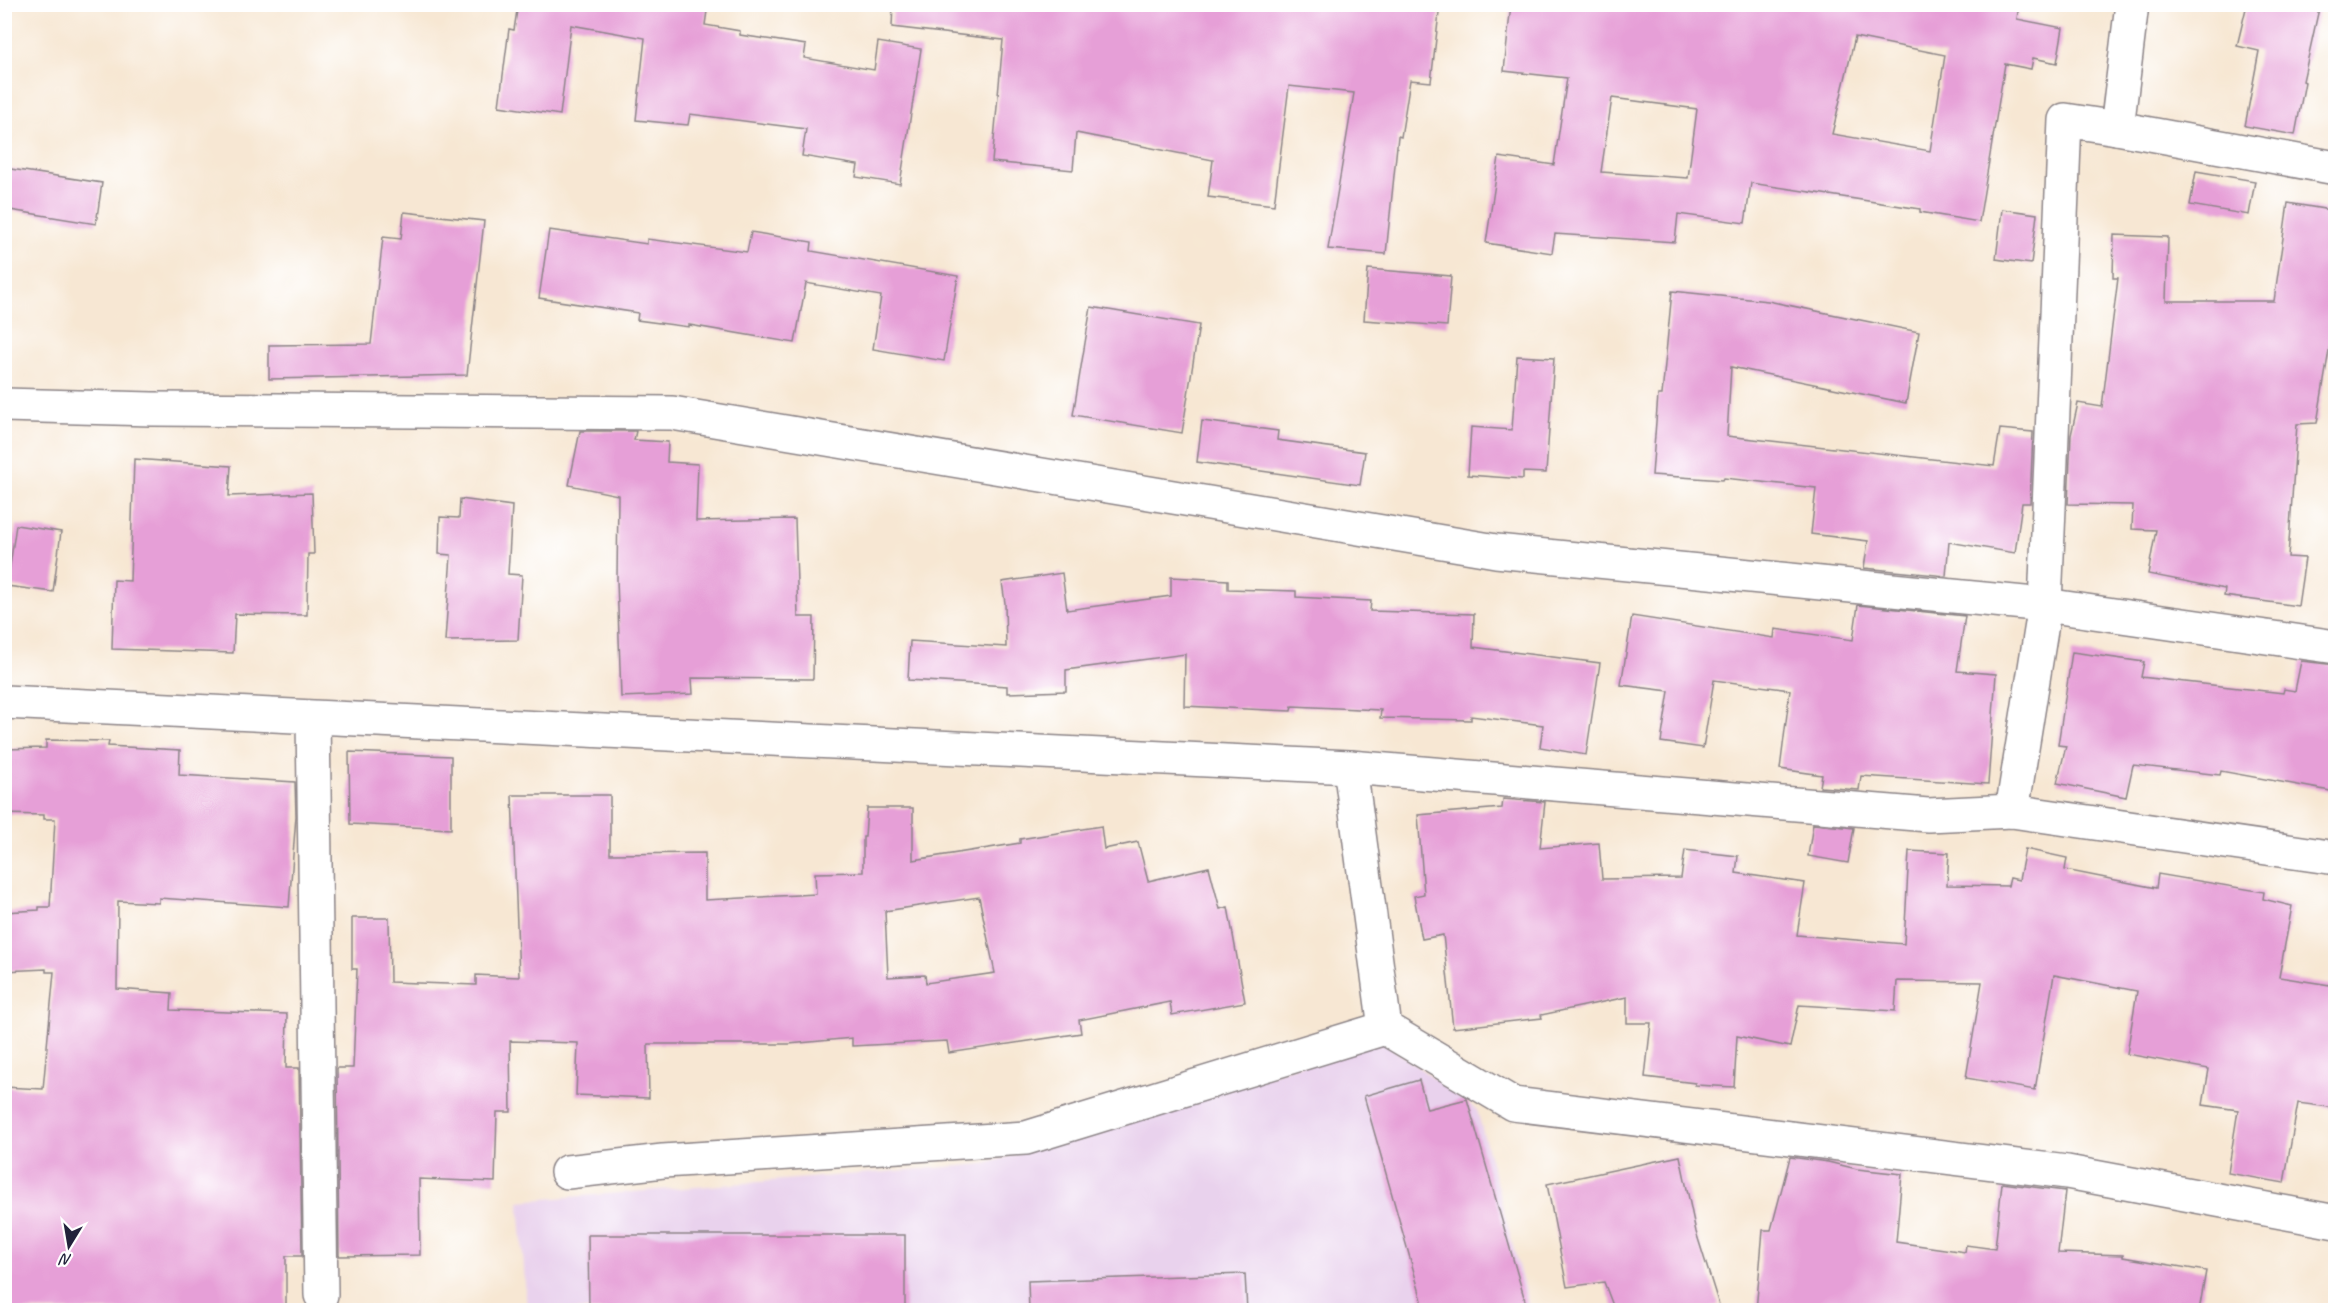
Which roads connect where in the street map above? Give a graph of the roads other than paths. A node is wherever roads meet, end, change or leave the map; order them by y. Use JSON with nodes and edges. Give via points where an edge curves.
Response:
{"nodes":[{"id":1,"x":2132,"y":4,"type":"edge"},
{"id":2,"x":2117,"y":128,"type":"junction"},
{"id":3,"x":2336,"y":168,"type":"edge"},
{"id":4,"x":4,"y":405,"type":"edge"},
{"id":5,"x":2045,"y":605,"type":"junction"},
{"id":6,"x":2336,"y":647,"type":"edge"},
{"id":7,"x":4,"y":702,"type":"edge"},
{"id":8,"x":313,"y":718,"type":"junction"},
{"id":9,"x":1350,"y":767,"type":"junction"},
{"id":10,"x":2012,"y":811,"type":"junction"},
{"id":11,"x":2336,"y":858,"type":"edge"},
{"id":12,"x":1385,"y":1028,"type":"junction"},
{"id":13,"x":567,"y":1172,"type":"dead end"},
{"id":14,"x":2336,"y":1222,"type":"edge"},
{"id":15,"x":321,"y":1295,"type":"dead end"}],
"edges":[{"from":1,"to":2,"type":"street"},
{"from":2,"to":3,"type":"street"},
{"from":2,"to":5,"type":"street","via":[[2065,120]]},
{"from":4,"to":5,"type":"street","via":[[164,410],[672,413],[1496,551]]},
{"from":5,"to":6,"type":"street"},
{"from":5,"to":10,"type":"street"},
{"from":7,"to":8,"type":"street"},
{"from":8,"to":9,"type":"street"},
{"from":8,"to":15,"type":"street"},
{"from":9,"to":10,"type":"street","via":[[1928,815]]},
{"from":9,"to":12,"type":"street"},
{"from":10,"to":11,"type":"street"},
{"from":12,"to":13,"type":"street","via":[[1026,1138],[663,1161]]},
{"from":12,"to":14,"type":"street","via":[[1513,1104],[2067,1172]]}]}
